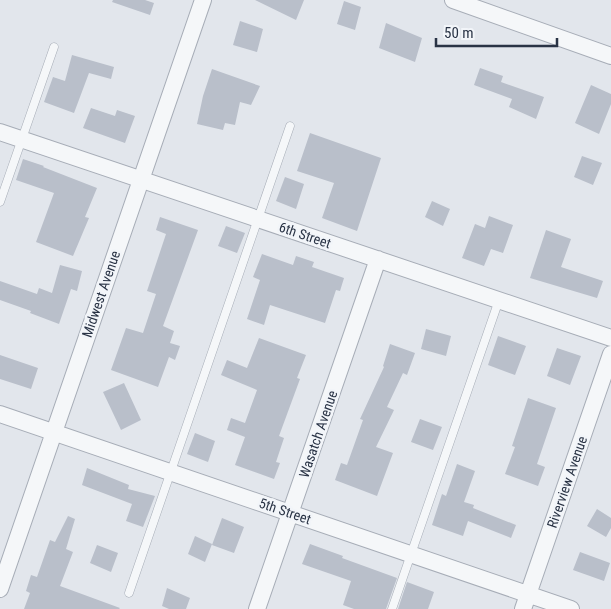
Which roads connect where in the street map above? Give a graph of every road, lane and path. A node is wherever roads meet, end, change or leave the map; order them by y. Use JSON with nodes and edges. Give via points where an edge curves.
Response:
{"nodes":[{"id":1,"x":203,"y":0,"type":"edge"},
{"id":2,"x":453,"y":0,"type":"edge"},
{"id":3,"x":475,"y":4,"type":"edge"},
{"id":4,"x":54,"y":47,"type":"dead end"},
{"id":5,"x":611,"y":56,"type":"edge"},
{"id":6,"x":290,"y":126,"type":"dead end"},
{"id":7,"x":0,"y":132,"type":"edge"},
{"id":8,"x":22,"y":139,"type":"junction"},
{"id":9,"x":141,"y":179,"type":"junction"},
{"id":10,"x":0,"y":202,"type":"edge"},
{"id":11,"x":258,"y":219,"type":"junction"},
{"id":12,"x":378,"y":259,"type":"junction"},
{"id":13,"x":499,"y":300,"type":"junction"},
{"id":14,"x":611,"y":338,"type":"edge"},
{"id":15,"x":611,"y":354,"type":"edge"},
{"id":16,"x":0,"y":414,"type":"edge"},
{"id":17,"x":54,"y":432,"type":"junction"},
{"id":18,"x":171,"y":472,"type":"junction"},
{"id":19,"x":290,"y":513,"type":"junction"},
{"id":20,"x":411,"y":554,"type":"junction"},
{"id":21,"x":0,"y":589,"type":"edge"},
{"id":22,"x":129,"y":593,"type":"dead end"},
{"id":23,"x":526,"y":602,"type":"edge"},
{"id":24,"x":257,"y":609,"type":"edge"},
{"id":25,"x":392,"y":609,"type":"edge"},
{"id":26,"x":571,"y":609,"type":"edge"}],
"edges":[{"from":1,"to":9,"type":"street","name":"Midwest Avenue"},
{"from":2,"to":3,"type":"street"},
{"from":3,"to":5,"type":"street"},
{"from":4,"to":8,"type":"lane"},
{"from":6,"to":11,"type":"lane"},
{"from":7,"to":8,"type":"street","name":"6th Street"},
{"from":8,"to":9,"type":"street","name":"6th Street"},
{"from":8,"to":10,"type":"lane"},
{"from":9,"to":11,"type":"street","name":"6th Street"},
{"from":9,"to":17,"type":"street","name":"Midwest Avenue"},
{"from":11,"to":12,"type":"street","name":"6th Street"},
{"from":11,"to":18,"type":"lane"},
{"from":12,"to":13,"type":"street","name":"6th Street"},
{"from":12,"to":19,"type":"street","name":"Wasatch Avenue"},
{"from":13,"to":14,"type":"street","name":"6th Street"},
{"from":13,"to":20,"type":"lane"},
{"from":15,"to":23,"type":"street","name":"Riverview Avenue"},
{"from":16,"to":17,"type":"street","name":"5th Street"},
{"from":17,"to":18,"type":"street","name":"5th Street"},
{"from":17,"to":21,"type":"street","name":"Midwest Avenue"},
{"from":18,"to":19,"type":"street","name":"5th Street"},
{"from":18,"to":22,"type":"lane"},
{"from":19,"to":20,"type":"street","name":"5th Street"},
{"from":19,"to":24,"type":"street","name":"Wasatch Avenue"},
{"from":20,"to":23,"type":"street","name":"5th Street"},
{"from":20,"to":25,"type":"lane"},
{"from":23,"to":26,"type":"street","name":"5th Street"}]}
